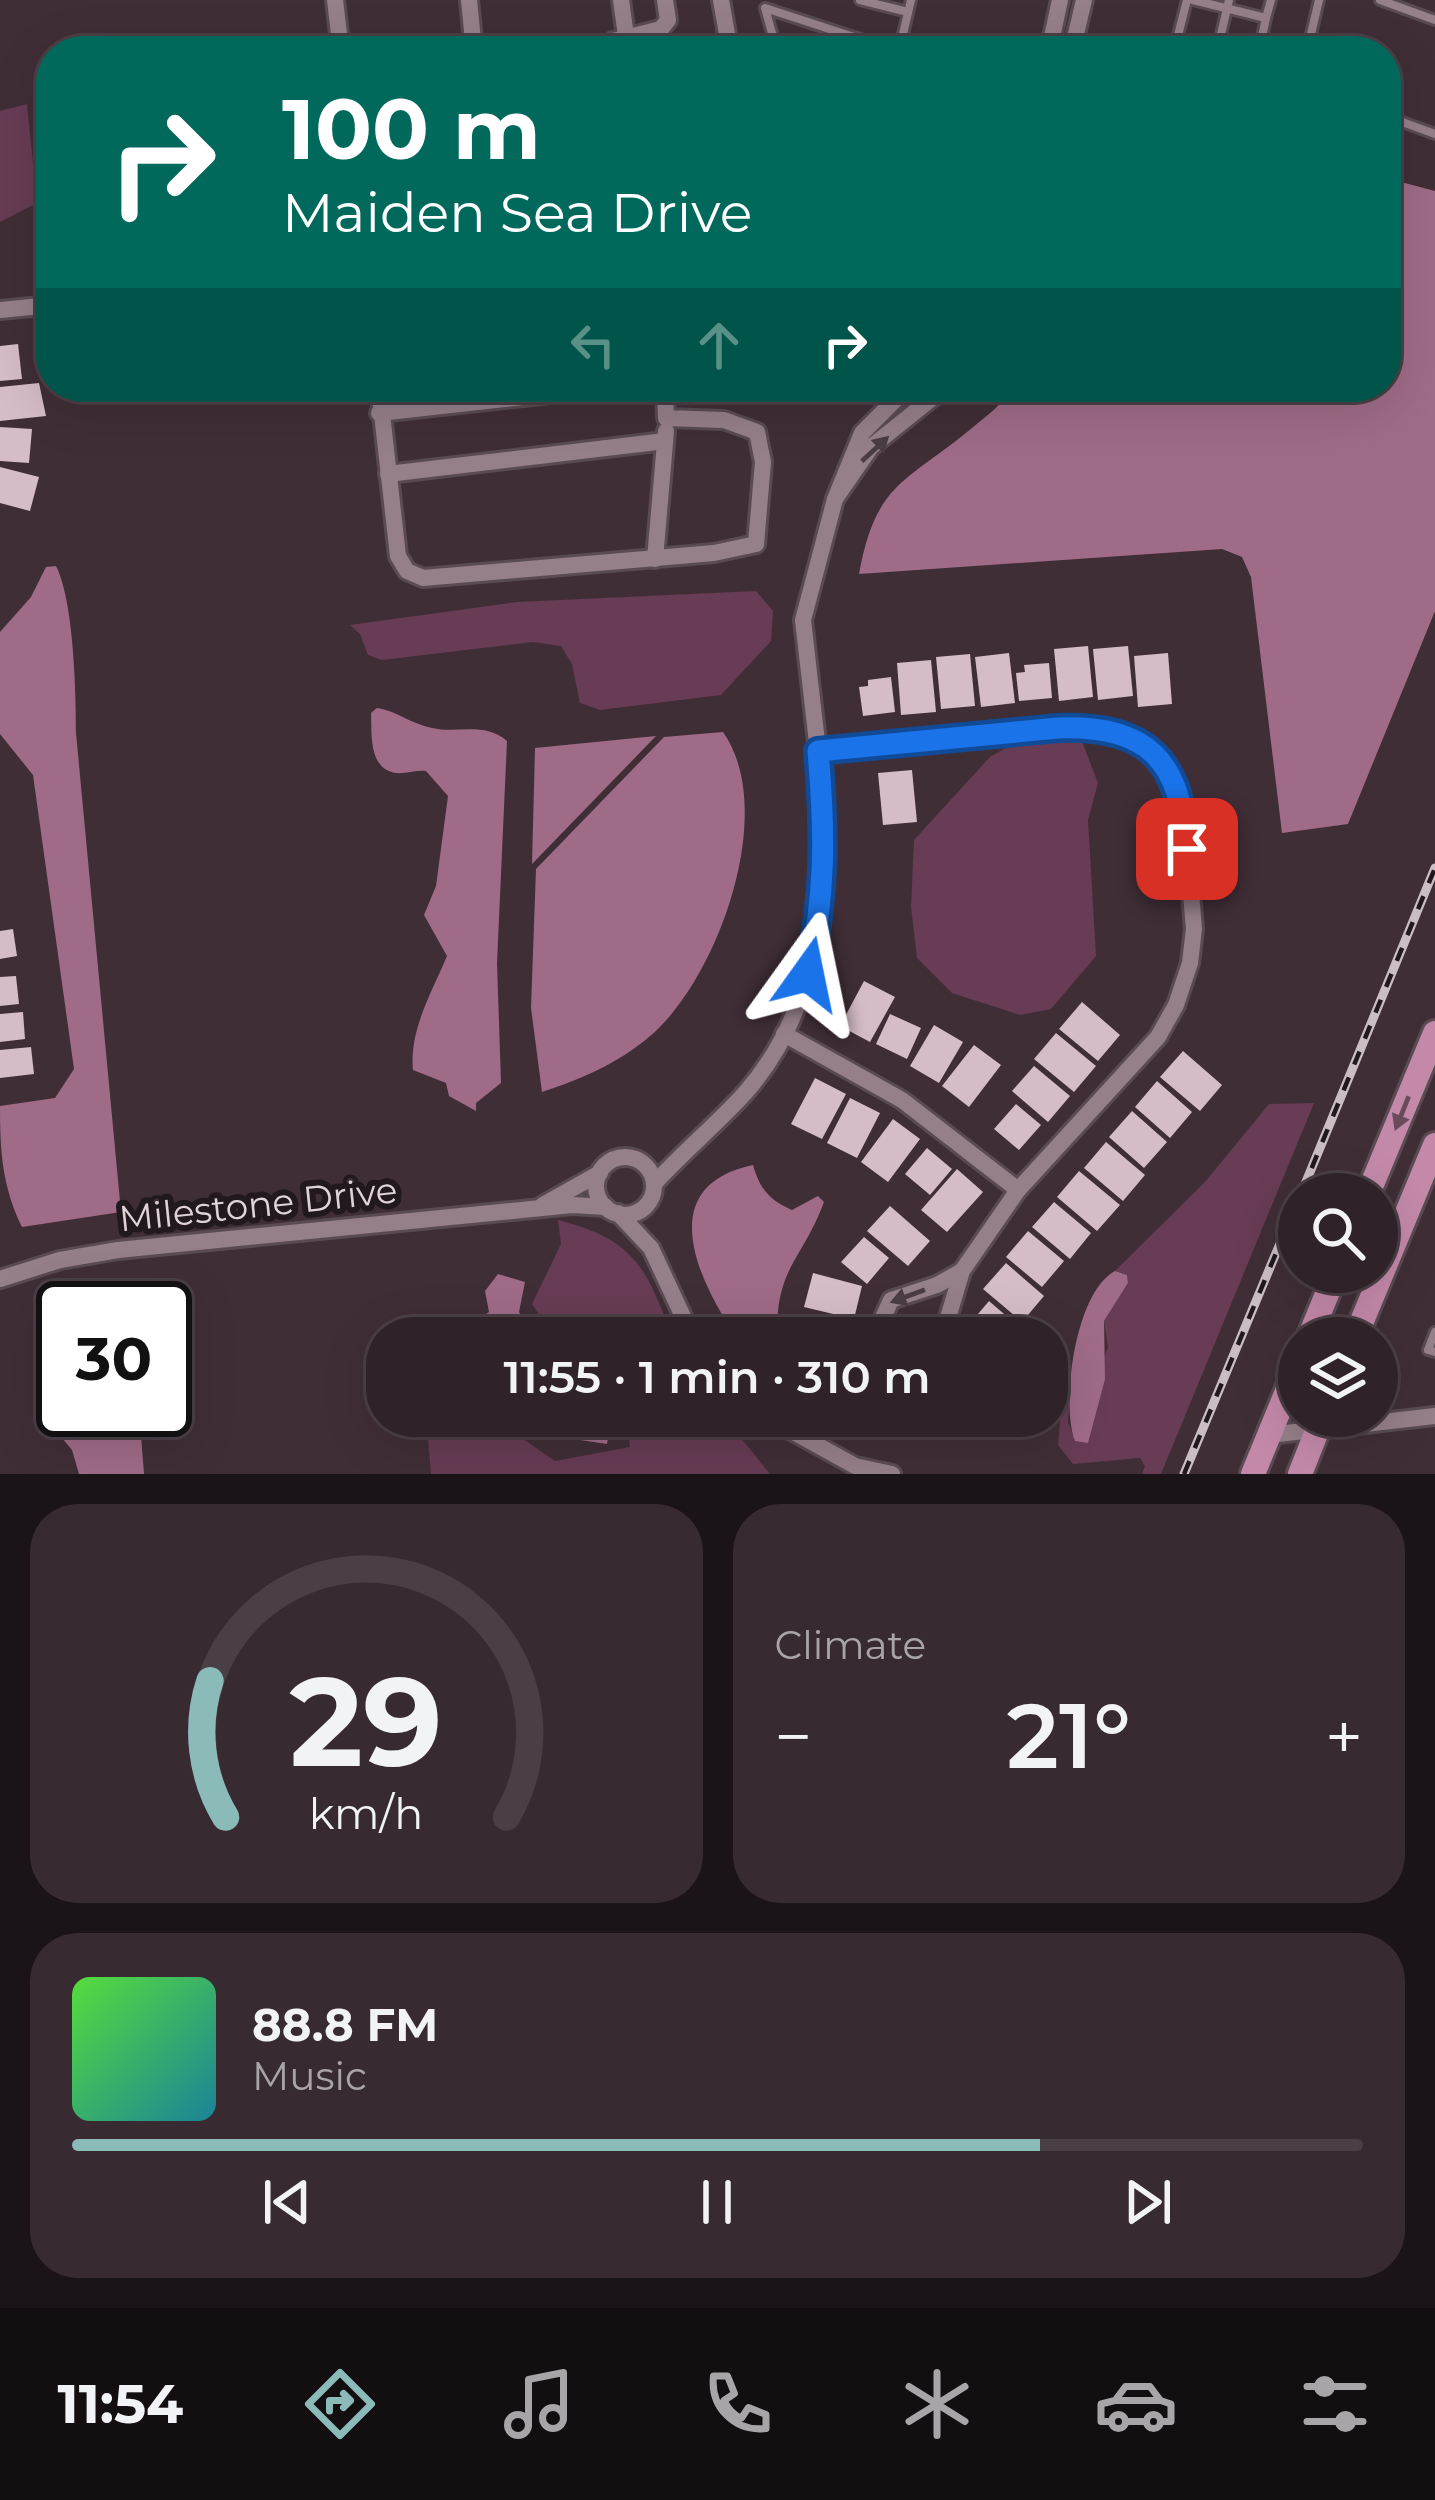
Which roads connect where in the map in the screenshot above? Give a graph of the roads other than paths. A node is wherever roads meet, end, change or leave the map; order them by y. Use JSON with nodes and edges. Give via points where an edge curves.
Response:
{"nodes":[{"id":1,"x":335,"y":0,"type":"edge"},
{"id":2,"x":470,"y":0,"type":"edge"},
{"id":3,"x":621,"y":0,"type":"edge"},
{"id":4,"x":664,"y":0,"type":"edge"},
{"id":5,"x":721,"y":0,"type":"edge"},
{"id":6,"x":860,"y":0,"type":"edge"},
{"id":7,"x":911,"y":0,"type":"edge"},
{"id":8,"x":1060,"y":0,"type":"edge"},
{"id":9,"x":1084,"y":0,"type":"edge"},
{"id":10,"x":1190,"y":0,"type":"edge"},
{"id":11,"x":1271,"y":0,"type":"edge"},
{"id":12,"x":1319,"y":0,"type":"edge"},
{"id":13,"x":1380,"y":0,"type":"edge"},
{"id":14,"x":765,"y":4,"type":"edge"},
{"id":15,"x":1228,"y":4,"type":"edge"},
{"id":16,"x":908,"y":12,"type":"junction"},
{"id":17,"x":1267,"y":18,"type":"junction"},
{"id":18,"x":1435,"y":20,"type":"edge"},
{"id":19,"x":339,"y":36,"type":"edge"},
{"id":20,"x":473,"y":36,"type":"edge"},
{"id":21,"x":626,"y":36,"type":"joint"},
{"id":22,"x":727,"y":36,"type":"edge"},
{"id":23,"x":774,"y":36,"type":"edge"},
{"id":24,"x":856,"y":36,"type":"edge"},
{"id":25,"x":902,"y":36,"type":"edge"},
{"id":26,"x":1052,"y":36,"type":"edge"},
{"id":27,"x":1076,"y":36,"type":"edge"},
{"id":28,"x":1179,"y":36,"type":"edge"},
{"id":29,"x":1221,"y":36,"type":"edge"},
{"id":30,"x":1262,"y":36,"type":"edge"},
{"id":31,"x":1311,"y":36,"type":"edge"},
{"id":32,"x":1401,"y":122,"type":"edge"},
{"id":33,"x":1435,"y":134,"type":"edge"},
{"id":34,"x":36,"y":306,"type":"edge"},
{"id":35,"x":0,"y":310,"type":"edge"},
{"id":36,"x":379,"y":402,"type":"edge"},
{"id":37,"x":478,"y":402,"type":"edge"},
{"id":38,"x":666,"y":402,"type":"edge"},
{"id":39,"x":893,"y":402,"type":"edge"},
{"id":40,"x":927,"y":402,"type":"edge"},
{"id":41,"x":379,"y":413,"type":"junction"},
{"id":42,"x":667,"y":418,"type":"junction"},
{"id":43,"x":665,"y":441,"type":"junction"},
{"id":44,"x":388,"y":474,"type":"junction"},
{"id":45,"x":835,"y":499,"type":"junction"},
{"id":46,"x":655,"y":559,"type":"junction"},
{"id":47,"x":818,"y":751,"type":"junction"},
{"id":48,"x":1435,"y":1033,"type":"edge"},
{"id":49,"x":784,"y":1034,"type":"junction"},
{"id":50,"x":1435,"y":1145,"type":"edge"},
{"id":51,"x":689,"y":1147,"type":"junction"},
{"id":52,"x":641,"y":1162,"type":"junction"},
{"id":53,"x":599,"y":1173,"type":"junction"},
{"id":54,"x":1377,"y":1173,"type":"edge"},
{"id":55,"x":654,"y":1184,"type":"junction"},
{"id":56,"x":1018,"y":1190,"type":"junction"},
{"id":57,"x":648,"y":1203,"type":"junction"},
{"id":58,"x":612,"y":1210,"type":"junction"},
{"id":59,"x":525,"y":1211,"type":"junction"},
{"id":60,"x":962,"y":1271,"type":"junction"},
{"id":61,"x":0,"y":1279,"type":"edge"},
{"id":62,"x":668,"y":1279,"type":"junction"},
{"id":63,"x":684,"y":1317,"type":"edge"},
{"id":64,"x":882,"y":1317,"type":"edge"},
{"id":65,"x":948,"y":1317,"type":"edge"},
{"id":66,"x":1364,"y":1317,"type":"edge"},
{"id":67,"x":1435,"y":1332,"type":"edge"},
{"id":68,"x":1435,"y":1352,"type":"edge"},
{"id":69,"x":1278,"y":1413,"type":"edge"},
{"id":70,"x":1435,"y":1417,"type":"edge"},
{"id":71,"x":1398,"y":1419,"type":"edge"},
{"id":72,"x":1278,"y":1433,"type":"edge"},
{"id":73,"x":1269,"y":1435,"type":"junction"},
{"id":74,"x":803,"y":1437,"type":"edge"},
{"id":75,"x":1315,"y":1437,"type":"edge"},
{"id":76,"x":892,"y":1474,"type":"edge"},
{"id":77,"x":1253,"y":1474,"type":"edge"},
{"id":78,"x":1300,"y":1474,"type":"edge"}],
"edges":[{"from":1,"to":19,"type":"street"},
{"from":2,"to":20,"type":"street"},
{"from":3,"to":21,"type":"street"},
{"from":4,"to":21,"type":"street","via":[[666,26]]},
{"from":5,"to":22,"type":"street"},
{"from":6,"to":16,"type":"lane"},
{"from":7,"to":16,"type":"lane"},
{"from":8,"to":26,"type":"street"},
{"from":9,"to":27,"type":"street"},
{"from":10,"to":15,"type":"lane"},
{"from":10,"to":28,"type":"lane"},
{"from":11,"to":17,"type":"lane"},
{"from":12,"to":31,"type":"lane"},
{"from":13,"to":18,"type":"lane"},
{"from":14,"to":23,"type":"lane"},
{"from":14,"to":24,"type":"lane"},
{"from":15,"to":17,"type":"lane"},
{"from":15,"to":29,"type":"lane"},
{"from":16,"to":25,"type":"lane"},
{"from":17,"to":30,"type":"lane"},
{"from":32,"to":33,"type":"lane"},
{"from":34,"to":35,"type":"street"},
{"from":36,"to":41,"type":"street"},
{"from":37,"to":41,"type":"street"},
{"from":38,"to":42,"type":"street"},
{"from":39,"to":45,"type":"street","via":[[862,433]]},
{"from":45,"to":40,"type":"street","one_way":true,"via":[[871,447]]},
{"from":41,"to":44,"type":"street"},
{"from":42,"to":43,"type":"street"},
{"from":42,"to":46,"type":"street","via":[[745,424],[758,432],[763,462],[756,544]]},
{"from":43,"to":44,"type":"street"},
{"from":43,"to":46,"type":"street"},
{"from":44,"to":46,"type":"street","via":[[398,556],[413,576]]},
{"from":45,"to":47,"type":"street","via":[[803,620]]},
{"from":47,"to":49,"type":"street","via":[[822,909]]},
{"from":47,"to":56,"type":"street","via":[[1093,727],[1145,747],[1175,780],[1194,929],[1176,1005],[1159,1037]]},
{"from":48,"to":54,"type":"main road","one_way":true},
{"from":49,"to":51,"type":"street","via":[[747,1090]]},
{"from":49,"to":56,"type":"street","via":[[902,1100]]},
{"from":50,"to":66,"type":"main road"},
{"from":51,"to":52,"type":"street","name":"Milestone Drive"},
{"from":51,"to":55,"type":"street"},
{"from":52,"to":53,"type":"street","name":"Milestone Drive","via":[[622,1157]]},
{"from":52,"to":55,"type":"street"},
{"from":53,"to":58,"type":"street","via":[[596,1187]]},
{"from":53,"to":59,"type":"street","name":"Milestone Drive"},
{"from":55,"to":57,"type":"street"},
{"from":56,"to":60,"type":"street"},
{"from":57,"to":58,"type":"street","name":"Milestone Drive","via":[[635,1213]]},
{"from":57,"to":62,"type":"street"},
{"from":58,"to":59,"type":"street","name":"Milestone Drive"},
{"from":58,"to":62,"type":"street","via":[[637,1228]]},
{"from":59,"to":61,"type":"street","name":"Milestone Drive","via":[[118,1250]]},
{"from":60,"to":64,"type":"street","one_way":true,"via":[[891,1300]]},
{"from":60,"to":65,"type":"street"},
{"from":62,"to":63,"type":"street"},
{"from":67,"to":68,"type":"lane","via":[[1428,1350]]},
{"from":69,"to":73,"type":"main road"},
{"from":70,"to":71,"type":"street"},
{"from":72,"to":73,"type":"street"},
{"from":73,"to":77,"type":"main road"},
{"from":74,"to":76,"type":"street","via":[[855,1466]]},
{"from":75,"to":78,"type":"main road"}]}
